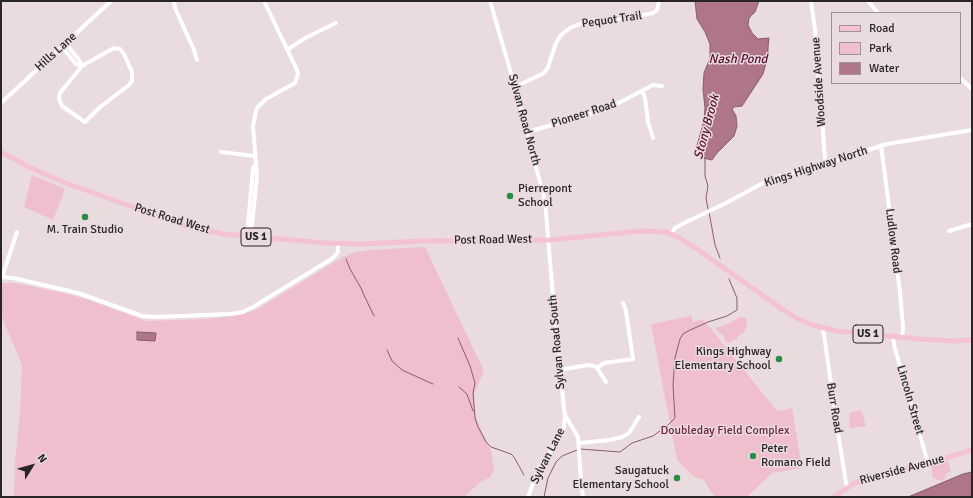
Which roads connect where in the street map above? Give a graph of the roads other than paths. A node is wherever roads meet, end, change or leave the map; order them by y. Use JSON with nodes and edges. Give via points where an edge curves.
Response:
{"nodes":[{"id":1,"x":110,"y":1,"type":"edge"},
{"id":2,"x":174,"y":1,"type":"edge"},
{"id":3,"x":264,"y":1,"type":"edge"},
{"id":4,"x":490,"y":1,"type":"edge"},
{"id":5,"x":659,"y":1,"type":"edge"},
{"id":6,"x":811,"y":1,"type":"edge"},
{"id":7,"x":868,"y":1,"type":"edge"},
{"id":8,"x":877,"y":12,"type":"edge"},
{"id":9,"x":336,"y":23,"type":"dead end"},
{"id":10,"x":64,"y":46,"type":"junction"},
{"id":11,"x":288,"y":49,"type":"junction"},
{"id":12,"x":197,"y":60,"type":"dead end"},
{"id":13,"x":82,"y":66,"type":"junction"},
{"id":14,"x":961,"y":79,"type":"edge"},
{"id":15,"x":662,"y":86,"type":"dead end"},
{"id":16,"x":515,"y":87,"type":"junction"},
{"id":17,"x":972,"y":89,"type":"edge"},
{"id":18,"x":642,"y":91,"type":"junction"},
{"id":19,"x":1,"y":103,"type":"edge"},
{"id":20,"x":972,"y":130,"type":"edge"},
{"id":21,"x":527,"y":132,"type":"junction"},
{"id":22,"x":653,"y":138,"type":"dead end"},
{"id":23,"x":881,"y":145,"type":"junction"},
{"id":24,"x":1,"y":152,"type":"edge"},
{"id":25,"x":221,"y":152,"type":"dead end"},
{"id":26,"x":254,"y":156,"type":"junction"},
{"id":27,"x":827,"y":164,"type":"junction"},
{"id":28,"x":972,"y":224,"type":"edge"},
{"id":29,"x":949,"y":231,"type":"dead end"},
{"id":30,"x":16,"y":232,"type":"dead end"},
{"id":31,"x":671,"y":234,"type":"junction"},
{"id":32,"x":249,"y":236,"type":"junction"},
{"id":33,"x":549,"y":240,"type":"junction"},
{"id":34,"x":338,"y":244,"type":"junction"},
{"id":35,"x":1,"y":277,"type":"edge"},
{"id":36,"x":623,"y":303,"type":"dead end"},
{"id":37,"x":823,"y":328,"type":"junction"},
{"id":38,"x":893,"y":336,"type":"junction"},
{"id":39,"x":902,"y":337,"type":"junction"},
{"id":40,"x":972,"y":340,"type":"edge"},
{"id":41,"x":597,"y":368,"type":"junction"},
{"id":42,"x":560,"y":370,"type":"junction"},
{"id":43,"x":606,"y":382,"type":"dead end"},
{"id":44,"x":565,"y":415,"type":"junction"},
{"id":45,"x":639,"y":417,"type":"dead end"},
{"id":46,"x":563,"y":432,"type":"junction"},
{"id":47,"x":579,"y":443,"type":"junction"},
{"id":48,"x":972,"y":450,"type":"edge"},
{"id":49,"x":928,"y":463,"type":"junction"},
{"id":50,"x":848,"y":487,"type":"junction"},
{"id":51,"x":528,"y":497,"type":"edge"},
{"id":52,"x":583,"y":497,"type":"edge"},
{"id":53,"x":834,"y":497,"type":"edge"}],
"edges":[{"from":1,"to":10,"type":"street","name":"Hills Lane"},
{"from":2,"to":12,"type":"street"},
{"from":3,"to":11,"type":"street"},
{"from":4,"to":16,"type":"street","name":"Sylvan Road North"},
{"from":5,"to":16,"type":"street","name":"Pequot Trail","via":[[657,10],[653,13],[622,19],[594,20],[570,28],[557,40],[544,73]]},
{"from":6,"to":27,"type":"street","name":"Woodside Avenue"},
{"from":7,"to":8,"type":"street"},
{"from":9,"to":11,"type":"street"},
{"from":10,"to":13,"type":"street","via":[[76,64]]},
{"from":10,"to":19,"type":"street","name":"Hills Lane"},
{"from":11,"to":26,"type":"street","via":[[298,78],[295,83],[266,99],[257,108],[253,126]]},
{"from":13,"to":13,"type":"street","via":[[118,48],[124,54],[132,76],[132,81],[128,85],[98,108],[85,122],[62,106],[59,99],[62,90]]},
{"from":14,"to":17,"type":"street"},
{"from":15,"to":18,"type":"street","name":"Pioneer Road","via":[[653,85]]},
{"from":16,"to":21,"type":"street","name":"Sylvan Road North"},
{"from":18,"to":21,"type":"street","name":"Pioneer Road","via":[[605,110]]},
{"from":18,"to":22,"type":"street"},
{"from":20,"to":23,"type":"street","name":"Kings Highway North"},
{"from":21,"to":33,"type":"street","name":"Sylvan Road North","via":[[544,198]]},
{"from":23,"to":27,"type":"street","name":"Kings Highway North"},
{"from":23,"to":39,"type":"street","name":"Ludlow Road","via":[[900,292]]},
{"from":24,"to":32,"type":"main road","name":"Post Road West","number":"US 1","via":[[48,176],[180,224],[208,231]]},
{"from":25,"to":26,"type":"street"},
{"from":26,"to":32,"type":"street"},
{"from":27,"to":31,"type":"street","name":"Kings Highway North","via":[[770,179],[678,226]]},
{"from":28,"to":29,"type":"street"},
{"from":30,"to":35,"type":"street"},
{"from":31,"to":33,"type":"main road","name":"Post Road West","number":"US 1","via":[[641,231]]},
{"from":31,"to":37,"type":"main road","name":"Post Road West","number":"US 1","via":[[699,250],[786,312],[806,323]]},
{"from":32,"to":34,"type":"main road","name":"Post Road West","number":"US 1"},
{"from":33,"to":34,"type":"main road","name":"Post Road West","number":"US 1"},
{"from":33,"to":42,"type":"street","name":"Sylvan Road South"},
{"from":34,"to":35,"type":"street","via":[[338,252],[333,258],[253,308],[233,314],[144,316],[78,293]]},
{"from":36,"to":41,"type":"street","via":[[633,359],[604,363]]},
{"from":37,"to":38,"type":"main road","name":"Post Road West","number":"US 1"},
{"from":37,"to":50,"type":"street","name":"Burr Road","via":[[840,450]]},
{"from":38,"to":39,"type":"main road","name":"Post Road West","number":"US 1"},
{"from":38,"to":49,"type":"street","name":"Lincoln Street"},
{"from":39,"to":40,"type":"main road","name":"Post Road West","number":"US 1","via":[[945,341]]},
{"from":41,"to":42,"type":"street","via":[[588,365]]},
{"from":41,"to":43,"type":"street"},
{"from":42,"to":44,"type":"street","name":"Sylvan Road South"},
{"from":44,"to":46,"type":"street","name":"Sylvan Lane"},
{"from":44,"to":47,"type":"street","name":"Sylvan Road South","via":[[577,434]]},
{"from":45,"to":47,"type":"street","via":[[629,433],[622,437]]},
{"from":46,"to":47,"type":"street","via":[[571,430]]},
{"from":46,"to":51,"type":"street","name":"Sylvan Lane","via":[[539,468]]},
{"from":47,"to":52,"type":"street","name":"Sylvan Road South"},
{"from":48,"to":49,"type":"main road","name":"Riverside Avenue"},
{"from":49,"to":50,"type":"main road","name":"Riverside Avenue","via":[[874,475]]},
{"from":50,"to":53,"type":"main road","name":"Riverside Avenue"}]}
